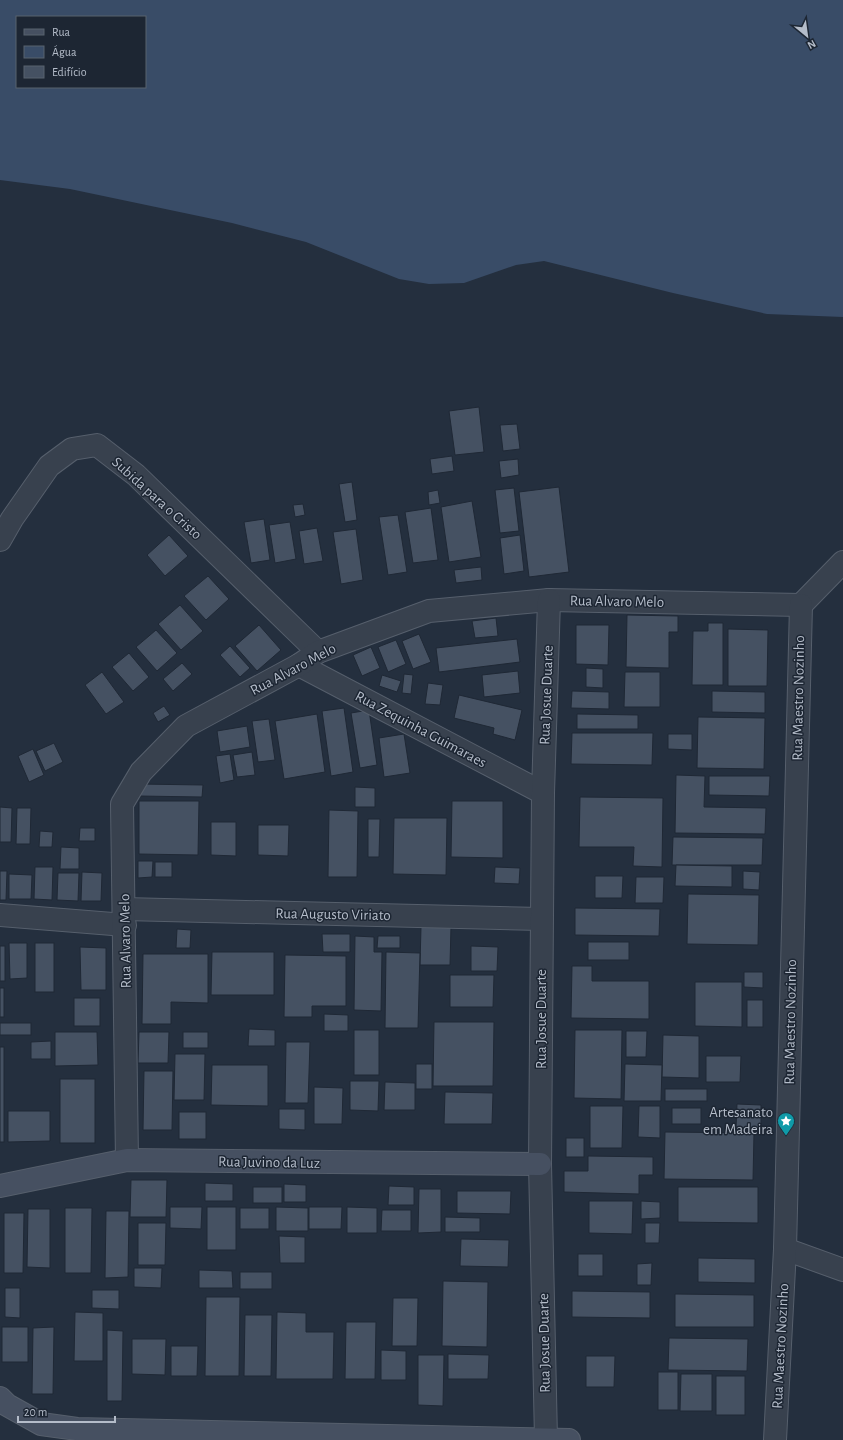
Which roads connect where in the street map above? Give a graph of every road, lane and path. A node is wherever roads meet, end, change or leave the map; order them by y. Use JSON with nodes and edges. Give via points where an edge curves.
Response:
{"nodes":[{"id":1,"x":0,"y":540,"type":"edge"},
{"id":2,"x":843,"y":562,"type":"edge"},
{"id":3,"x":550,"y":600,"type":"junction"},
{"id":4,"x":801,"y":604,"type":"junction"},
{"id":5,"x":318,"y":652,"type":"junction"},
{"id":6,"x":299,"y":664,"type":"junction"},
{"id":7,"x":543,"y":793,"type":"junction"},
{"id":8,"x":0,"y":916,"type":"edge"},
{"id":9,"x":124,"y":917,"type":"junction"},
{"id":10,"x":541,"y":920,"type":"junction"},
{"id":11,"x":127,"y":1160,"type":"junction"},
{"id":12,"x":540,"y":1164,"type":"junction"},
{"id":13,"x":0,"y":1186,"type":"edge"},
{"id":14,"x":785,"y":1249,"type":"junction"},
{"id":15,"x":843,"y":1270,"type":"edge"},
{"id":16,"x":0,"y":1398,"type":"edge"},
{"id":17,"x":546,"y":1439,"type":"junction"},
{"id":18,"x":569,"y":1440,"type":"edge"},
{"id":19,"x":775,"y":1440,"type":"edge"}],
"edges":[{"from":1,"to":5,"type":"street","name":"Subida para o Cristo","via":[[49,466],[72,449],[97,445],[136,475]]},
{"from":2,"to":4,"type":"street"},
{"from":3,"to":4,"type":"street","name":"Rua Alvaro Melo"},
{"from":3,"to":5,"type":"street","name":"Rua Alvaro Melo","via":[[429,611]]},
{"from":3,"to":7,"type":"street","name":"Rua Josue Duarte"},
{"from":4,"to":14,"type":"street","name":"Rua Maestro Nozinho"},
{"from":5,"to":6,"type":"street","name":"Rua Alvaro Melo"},
{"from":6,"to":7,"type":"street","name":"Rua Zequinha Guimaraes"},
{"from":6,"to":9,"type":"street","name":"Rua Alvaro Melo","via":[[186,726],[141,772],[122,804]]},
{"from":7,"to":10,"type":"street","name":"Rua Josue Duarte"},
{"from":8,"to":9,"type":"street","name":"Rua Augusto Viriato"},
{"from":9,"to":10,"type":"street","name":"Rua Augusto Viriato"},
{"from":9,"to":11,"type":"street","name":"Rua Alvaro Melo"},
{"from":10,"to":12,"type":"street","name":"Rua Josue Duarte"},
{"from":11,"to":12,"type":"street","name":"Rua Juvino da Luz"},
{"from":11,"to":13,"type":"street","name":"Rua Juvino da Luz"},
{"from":12,"to":17,"type":"street","name":"Rua Josue Duarte"},
{"from":14,"to":15,"type":"street"},
{"from":14,"to":19,"type":"street","name":"Rua Maestro Nozinho"},
{"from":16,"to":17,"type":"street","via":[[41,1424],[77,1429]]},
{"from":17,"to":18,"type":"street"}]}
